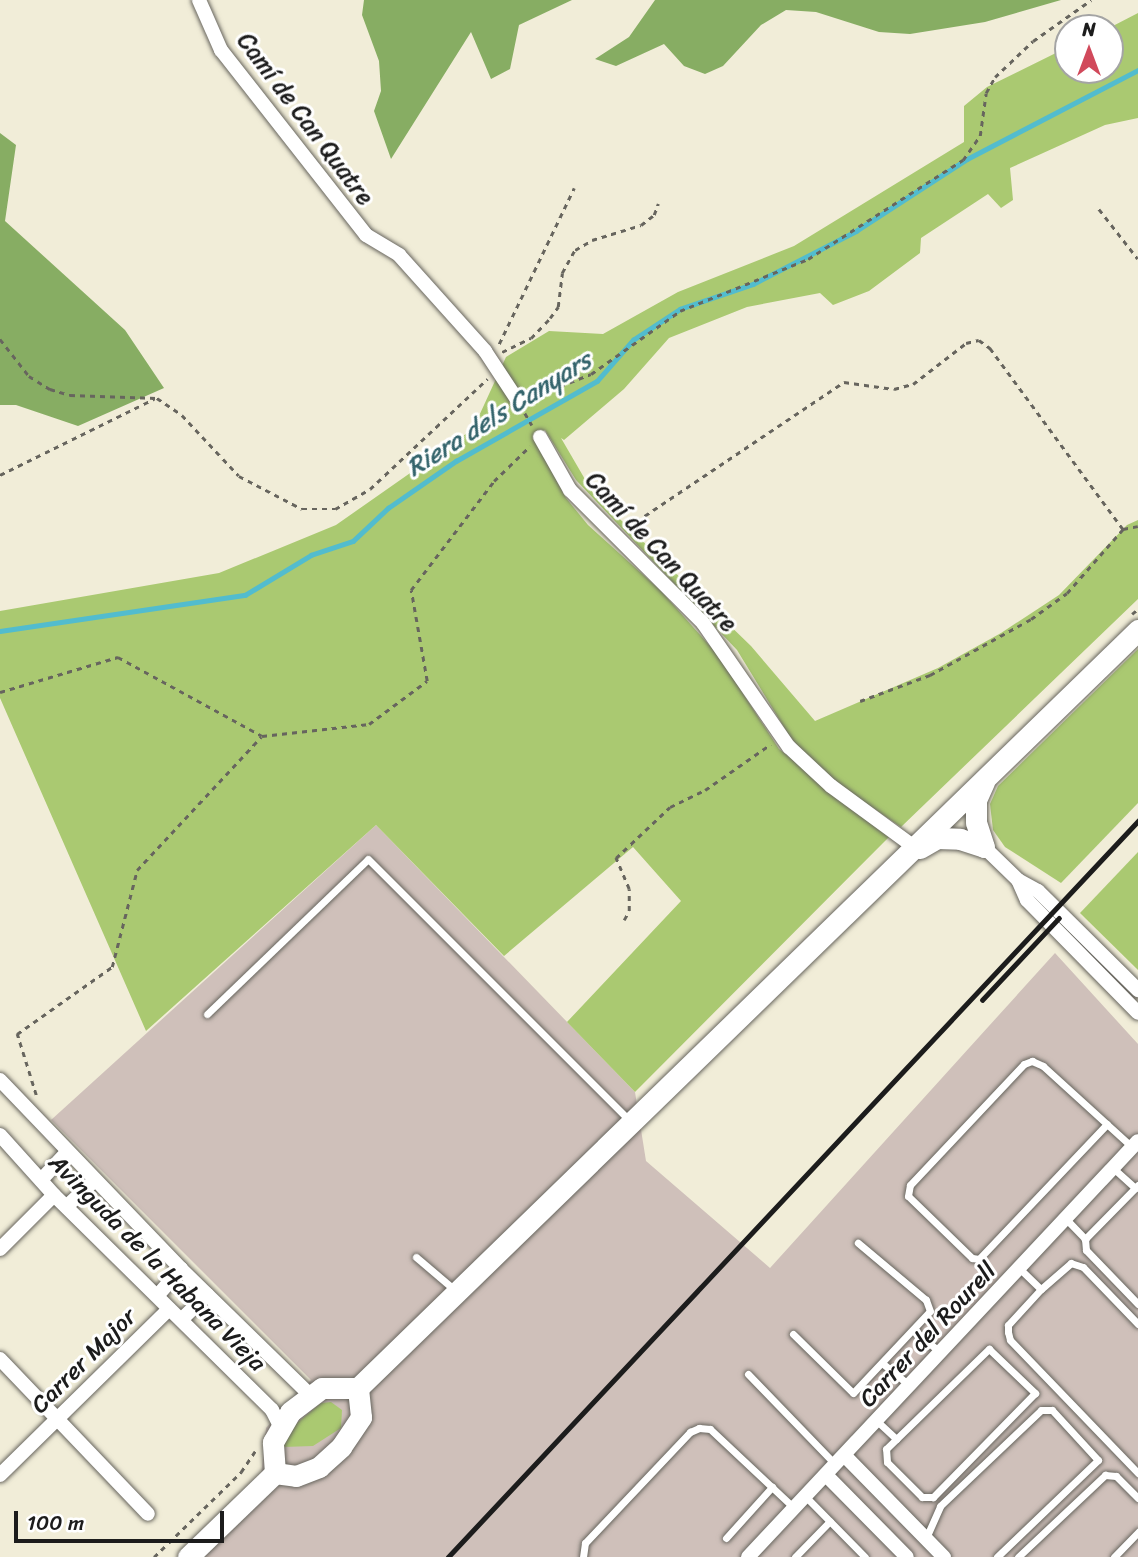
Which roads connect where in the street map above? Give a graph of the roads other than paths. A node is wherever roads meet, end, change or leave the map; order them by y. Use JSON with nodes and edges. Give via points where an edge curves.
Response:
{"nodes":[{"id":1,"x":199,"y":0,"type":"edge"},
{"id":2,"x":518,"y":401,"type":"road end"},
{"id":3,"x":540,"y":437,"type":"road end"},
{"id":4,"x":1138,"y":630,"type":"edge"},
{"id":5,"x":985,"y":780,"type":"junction"},
{"id":6,"x":984,"y":847,"type":"junction"},
{"id":7,"x":910,"y":851,"type":"junction"},
{"id":8,"x":1018,"y":880,"type":"junction"},
{"id":9,"x":1138,"y":990,"type":"edge"},
{"id":10,"x":1138,"y":1013,"type":"edge"},
{"id":11,"x":207,"y":1014,"type":"dead end"},
{"id":12,"x":0,"y":1080,"type":"edge"},
{"id":13,"x":631,"y":1123,"type":"junction"},
{"id":14,"x":1107,"y":1124,"type":"junction"},
{"id":15,"x":0,"y":1135,"type":"edge"},
{"id":16,"x":1135,"y":1144,"type":"edge"},
{"id":17,"x":66,"y":1153,"type":"junction"},
{"id":18,"x":1113,"y":1168,"type":"junction"},
{"id":19,"x":41,"y":1180,"type":"junction"},
{"id":20,"x":95,"y":1180,"type":"junction"},
{"id":21,"x":1136,"y":1186,"type":"edge"},
{"id":22,"x":54,"y":1195,"type":"junction"},
{"id":23,"x":67,"y":1206,"type":"junction"},
{"id":24,"x":1066,"y":1219,"type":"junction"},
{"id":25,"x":1085,"y":1239,"type":"junction"},
{"id":26,"x":858,"y":1243,"type":"dead end"},
{"id":27,"x":0,"y":1249,"type":"edge"},
{"id":28,"x":416,"y":1257,"type":"dead end"},
{"id":29,"x":181,"y":1269,"type":"junction"},
{"id":30,"x":1020,"y":1269,"type":"junction"},
{"id":31,"x":1041,"y":1289,"type":"junction"},
{"id":32,"x":457,"y":1292,"type":"junction"},
{"id":33,"x":158,"y":1295,"type":"junction"},
{"id":34,"x":207,"y":1295,"type":"junction"},
{"id":35,"x":1138,"y":1304,"type":"edge"},
{"id":36,"x":169,"y":1309,"type":"junction"},
{"id":37,"x":183,"y":1319,"type":"junction"},
{"id":38,"x":1138,"y":1324,"type":"edge"},
{"id":39,"x":913,"y":1330,"type":"junction"},
{"id":40,"x":793,"y":1334,"type":"dead end"},
{"id":41,"x":941,"y":1354,"type":"junction"},
{"id":42,"x":0,"y":1359,"type":"edge"},
{"id":43,"x":882,"y":1363,"type":"junction"},
{"id":44,"x":748,"y":1374,"type":"dead end"},
{"id":45,"x":911,"y":1386,"type":"junction"},
{"id":46,"x":358,"y":1388,"type":"junction"},
{"id":47,"x":310,"y":1395,"type":"junction"},
{"id":48,"x":60,"y":1418,"type":"junction"},
{"id":49,"x":878,"y":1422,"type":"junction"},
{"id":50,"x":279,"y":1424,"type":"junction"},
{"id":51,"x":896,"y":1438,"type":"junction"},
{"id":52,"x":836,"y":1466,"type":"junction"},
{"id":53,"x":275,"y":1473,"type":"junction"},
{"id":54,"x":1138,"y":1473,"type":"edge"},
{"id":55,"x":0,"y":1475,"type":"edge"},
{"id":56,"x":772,"y":1488,"type":"junction"},
{"id":57,"x":806,"y":1497,"type":"junction"},
{"id":58,"x":1138,"y":1498,"type":"edge"},
{"id":59,"x":794,"y":1508,"type":"junction"},
{"id":60,"x":148,"y":1514,"type":"dead end"},
{"id":61,"x":830,"y":1521,"type":"junction"},
{"id":62,"x":1138,"y":1532,"type":"edge"},
{"id":63,"x":726,"y":1538,"type":"dead end"},
{"id":64,"x":926,"y":1538,"type":"junction"},
{"id":65,"x":188,"y":1557,"type":"edge"},
{"id":66,"x":583,"y":1557,"type":"edge"},
{"id":67,"x":748,"y":1557,"type":"edge"},
{"id":68,"x":795,"y":1557,"type":"edge"},
{"id":69,"x":865,"y":1557,"type":"edge"},
{"id":70,"x":906,"y":1557,"type":"edge"},
{"id":71,"x":944,"y":1557,"type":"edge"},
{"id":72,"x":997,"y":1557,"type":"edge"},
{"id":73,"x":1018,"y":1557,"type":"edge"},
{"id":74,"x":1114,"y":1557,"type":"edge"}],
"edges":[{"from":1,"to":2,"type":"street","name":"Camí de Can Quatre","via":[[221,50],[366,235],[399,256],[495,365]]},
{"from":3,"to":7,"type":"street","name":"Camí de Can Quatre","via":[[569,490],[703,623],[784,739],[831,786]]},
{"from":4,"to":5,"type":"street"},
{"from":5,"to":6,"type":"street","via":[[976,811]]},
{"from":5,"to":7,"type":"street"},
{"from":6,"to":7,"type":"street","via":[[937,838]]},
{"from":6,"to":8,"type":"street"},
{"from":7,"to":13,"type":"street"},
{"from":8,"to":9,"type":"street","via":[[1038,891]]},
{"from":8,"to":10,"type":"street","via":[[1027,900]]},
{"from":11,"to":13,"type":"lane","via":[[368,859]]},
{"from":12,"to":17,"type":"street"},
{"from":13,"to":32,"type":"street"},
{"from":14,"to":14,"type":"lane","via":[[1032,1061],[1024,1064],[910,1185],[908,1196],[972,1258],[979,1259]]},
{"from":14,"to":16,"type":"lane"},
{"from":15,"to":19,"type":"street","name":"Avinguda de la Habana Vieja"},
{"from":16,"to":18,"type":"street","name":"Carrer del Rourell"},
{"from":17,"to":19,"type":"street"},
{"from":17,"to":20,"type":"street"},
{"from":18,"to":21,"type":"lane"},
{"from":18,"to":24,"type":"street","name":"Carrer del Rourell"},
{"from":19,"to":22,"type":"street","name":"Avinguda de la Habana Vieja"},
{"from":20,"to":23,"type":"street"},
{"from":20,"to":29,"type":"street"},
{"from":21,"to":25,"type":"lane"},
{"from":22,"to":23,"type":"street","name":"Avinguda de la Habana Vieja"},
{"from":22,"to":27,"type":"street"},
{"from":23,"to":33,"type":"street","name":"Avinguda de la Habana Vieja"},
{"from":24,"to":25,"type":"lane"},
{"from":24,"to":30,"type":"street","name":"Carrer del Rourell"},
{"from":25,"to":35,"type":"lane","via":[[1086,1250]]},
{"from":26,"to":39,"type":"lane","via":[[926,1300],[930,1311]]},
{"from":28,"to":32,"type":"lane"},
{"from":29,"to":33,"type":"street"},
{"from":29,"to":34,"type":"street"},
{"from":30,"to":31,"type":"lane"},
{"from":30,"to":41,"type":"street","name":"Carrer del Rourell"},
{"from":31,"to":38,"type":"lane","via":[[1063,1267],[1077,1263]]},
{"from":31,"to":54,"type":"lane","via":[[1008,1325],[1010,1340]]},
{"from":32,"to":46,"type":"street"},
{"from":33,"to":36,"type":"street","name":"Avinguda de la Habana Vieja"},
{"from":34,"to":37,"type":"street"},
{"from":34,"to":47,"type":"street"},
{"from":36,"to":37,"type":"street","name":"Avinguda de la Habana Vieja"},
{"from":36,"to":48,"type":"street","name":"Carrer Major"},
{"from":37,"to":50,"type":"street","name":"Avinguda de la Habana Vieja","via":[[272,1410]]},
{"from":39,"to":41,"type":"lane"},
{"from":39,"to":43,"type":"lane"},
{"from":40,"to":43,"type":"lane","via":[[848,1391],[858,1390]]},
{"from":41,"to":45,"type":"street","name":"Carrer del Rourell"},
{"from":42,"to":48,"type":"street"},
{"from":43,"to":45,"type":"lane"},
{"from":44,"to":52,"type":"lane"},
{"from":45,"to":49,"type":"street","name":"Carrer del Rourell"},
{"from":46,"to":47,"type":"street","via":[[338,1386]]},
{"from":46,"to":53,"type":"street","via":[[361,1417],[341,1447],[319,1467],[296,1476]]},
{"from":47,"to":50,"type":"street"},
{"from":48,"to":55,"type":"street","name":"Carrer Major"},
{"from":48,"to":60,"type":"street"},
{"from":49,"to":51,"type":"lane"},
{"from":49,"to":52,"type":"street","name":"Carrer del Rourell"},
{"from":50,"to":53,"type":"street","via":[[273,1442]]},
{"from":51,"to":51,"type":"lane","via":[[886,1449],[887,1462],[922,1497],[933,1497],[1032,1399],[1034,1388],[995,1351],[982,1350]]},
{"from":52,"to":57,"type":"street","name":"Carrer del Rourell"},
{"from":52,"to":64,"type":"street"},
{"from":52,"to":70,"type":"street"},
{"from":53,"to":65,"type":"street"},
{"from":56,"to":59,"type":"lane"},
{"from":56,"to":63,"type":"lane"},
{"from":56,"to":66,"type":"lane","via":[[710,1429],[699,1428],[690,1432],[584,1543]]},
{"from":57,"to":59,"type":"street","name":"Carrer del Rourell"},
{"from":57,"to":61,"type":"lane"},
{"from":58,"to":73,"type":"lane","via":[[1116,1476],[1105,1475]]},
{"from":59,"to":67,"type":"street","name":"Carrer del Rourell"},
{"from":61,"to":68,"type":"lane"},
{"from":61,"to":69,"type":"lane"},
{"from":62,"to":74,"type":"lane"},
{"from":64,"to":71,"type":"street"},
{"from":64,"to":72,"type":"lane","via":[[940,1506],[1041,1410],[1052,1410],[1098,1460]]}]}
